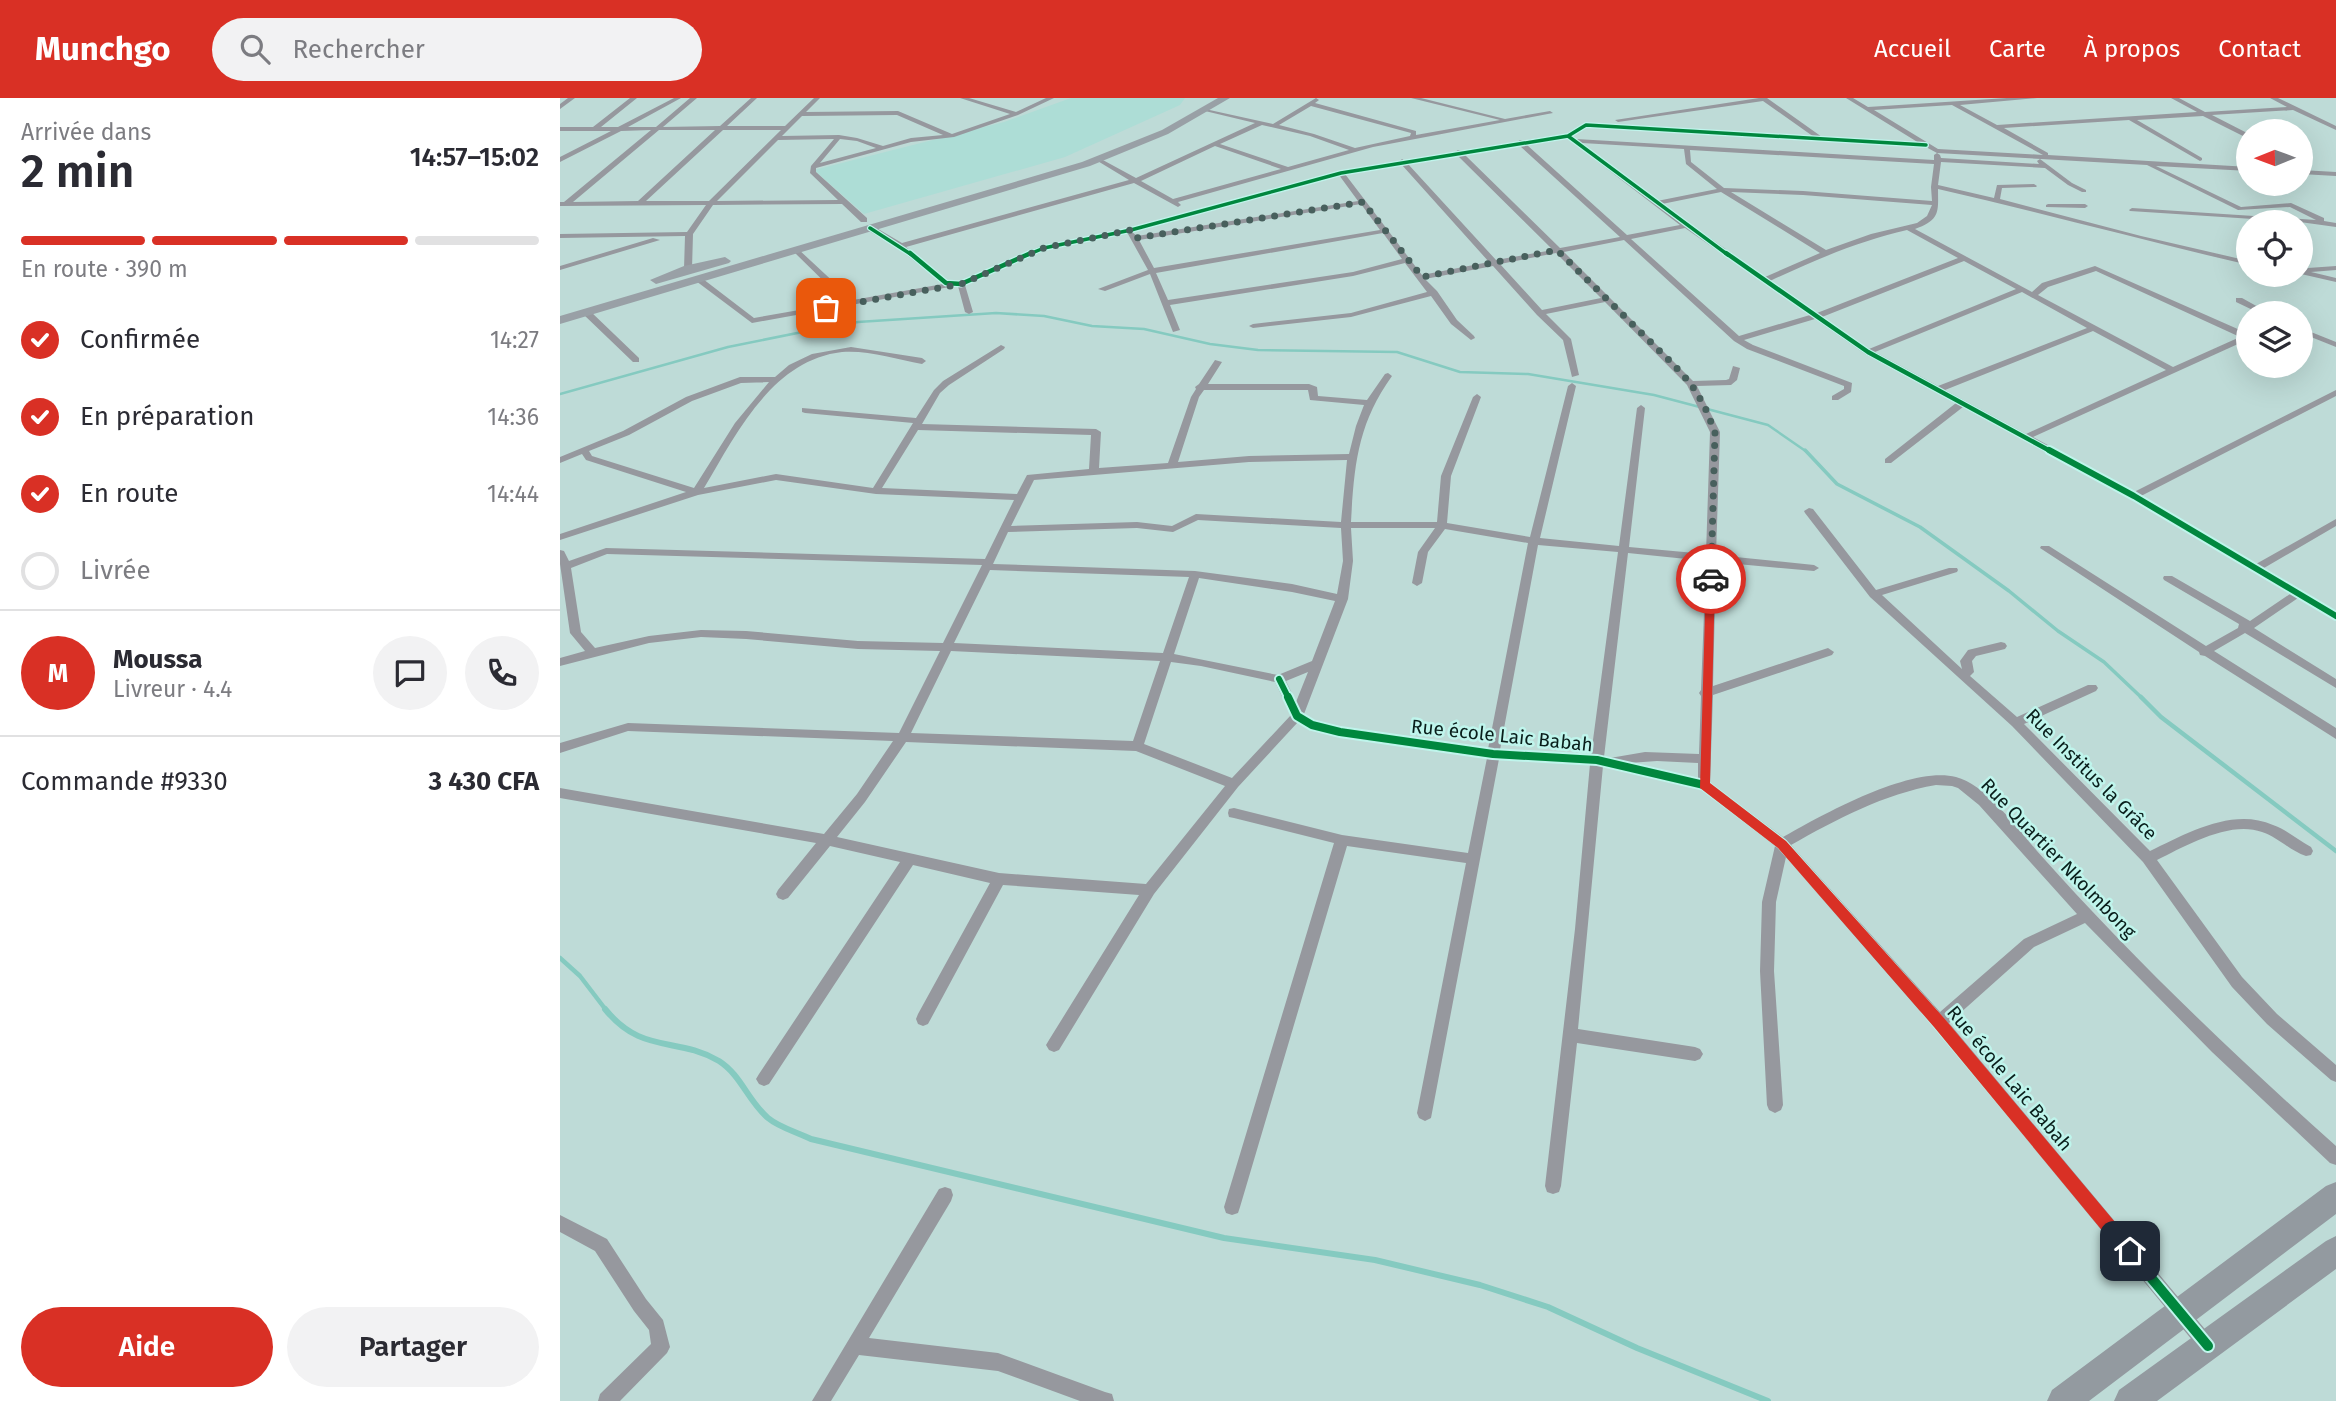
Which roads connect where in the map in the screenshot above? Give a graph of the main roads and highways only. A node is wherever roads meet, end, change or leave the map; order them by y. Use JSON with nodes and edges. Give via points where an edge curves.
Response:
{"nodes":[{"id":1,"x":1214,"y":98,"type":"edge"},
{"id":2,"x":1225,"y":98,"type":"edge"},
{"id":3,"x":1206,"y":104,"type":"edge"},
{"id":4,"x":867,"y":224,"type":"junction"},
{"id":5,"x":794,"y":248,"type":"junction"},
{"id":6,"x":724,"y":266,"type":"junction"},
{"id":7,"x":674,"y":274,"type":"junction"},
{"id":8,"x":705,"y":274,"type":"junction"},
{"id":9,"x":682,"y":285,"type":"junction"},
{"id":10,"x":648,"y":288,"type":"junction"},
{"id":11,"x":560,"y":308,"type":"edge"},
{"id":12,"x":584,"y":310,"type":"junction"},
{"id":13,"x":560,"y":314,"type":"edge"},
{"id":14,"x":560,"y":320,"type":"edge"},
{"id":15,"x":2336,"y":1196,"type":"edge"},
{"id":16,"x":2336,"y":1251,"type":"edge"},
{"id":17,"x":2063,"y":1401,"type":"edge"},
{"id":18,"x":2130,"y":1401,"type":"edge"}],
"edges":[{"from":1,"to":5,"type":"main road","via":[[1146,135],[1077,162]]},
{"from":2,"to":3,"type":"main road"},
{"from":3,"to":4,"type":"main road","via":[[1096,150]]},
{"from":3,"to":4,"type":"main road","via":[[1165,132],[1099,160]]},
{"from":4,"to":5,"type":"main road"},
{"from":4,"to":6,"type":"main road"},
{"from":5,"to":6,"type":"main road"},
{"from":6,"to":8,"type":"main road"},
{"from":7,"to":8,"type":"main road","via":[[688,269]]},
{"from":7,"to":9,"type":"main road","via":[[673,284]]},
{"from":7,"to":10,"type":"main road"},
{"from":8,"to":9,"type":"main road"},
{"from":9,"to":10,"type":"main road"},
{"from":10,"to":11,"type":"main road"},
{"from":10,"to":12,"type":"main road"},
{"from":12,"to":13,"type":"main road"},
{"from":12,"to":14,"type":"main road"},
{"from":15,"to":17,"type":"main road"},
{"from":16,"to":18,"type":"main road"}]}
